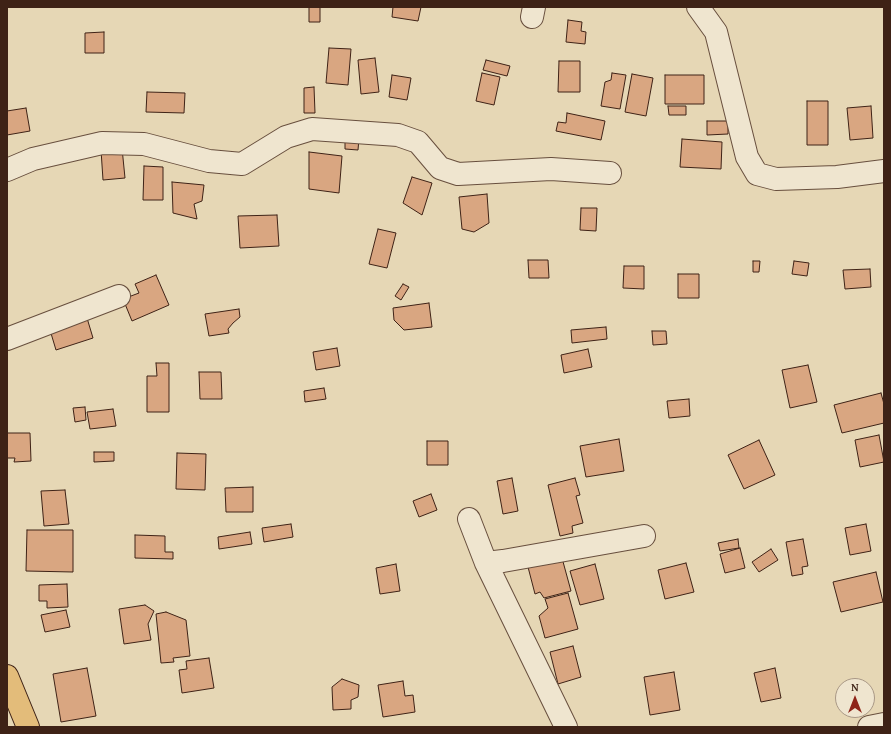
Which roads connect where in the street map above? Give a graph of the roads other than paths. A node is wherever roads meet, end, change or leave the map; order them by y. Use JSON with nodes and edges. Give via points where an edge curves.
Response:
{"nodes":[{"id":1,"x":698,"y":7,"type":"edge"},
{"id":2,"x":7,"y":170,"type":"edge"},
{"id":3,"x":884,"y":171,"type":"edge"},
{"id":4,"x":610,"y":173,"type":"dead end"},
{"id":5,"x":120,"y":296,"type":"dead end"},
{"id":6,"x":7,"y":339,"type":"edge"},
{"id":7,"x":469,"y":519,"type":"dead end"},
{"id":8,"x":644,"y":536,"type":"dead end"},
{"id":9,"x":486,"y":563,"type":"junction"},
{"id":10,"x":7,"y":676,"type":"edge"},
{"id":11,"x":884,"y":724,"type":"edge"},
{"id":12,"x":28,"y":727,"type":"edge"},
{"id":13,"x":566,"y":727,"type":"edge"},
{"id":14,"x":869,"y":727,"type":"edge"}],
"edges":[{"from":1,"to":3,"type":"street","via":[[716,32],[747,158],[757,174],[776,179]]},
{"from":2,"to":4,"type":"street","via":[[33,159],[102,143],[144,144],[209,161],[242,164],[286,137],[312,129],[398,135],[418,142],[440,168],[458,174],[551,169]]},
{"from":5,"to":6,"type":"street"},
{"from":7,"to":9,"type":"street"},
{"from":8,"to":9,"type":"street"},
{"from":9,"to":13,"type":"street"},
{"from":10,"to":12,"type":"main road"},
{"from":11,"to":14,"type":"street"}]}
